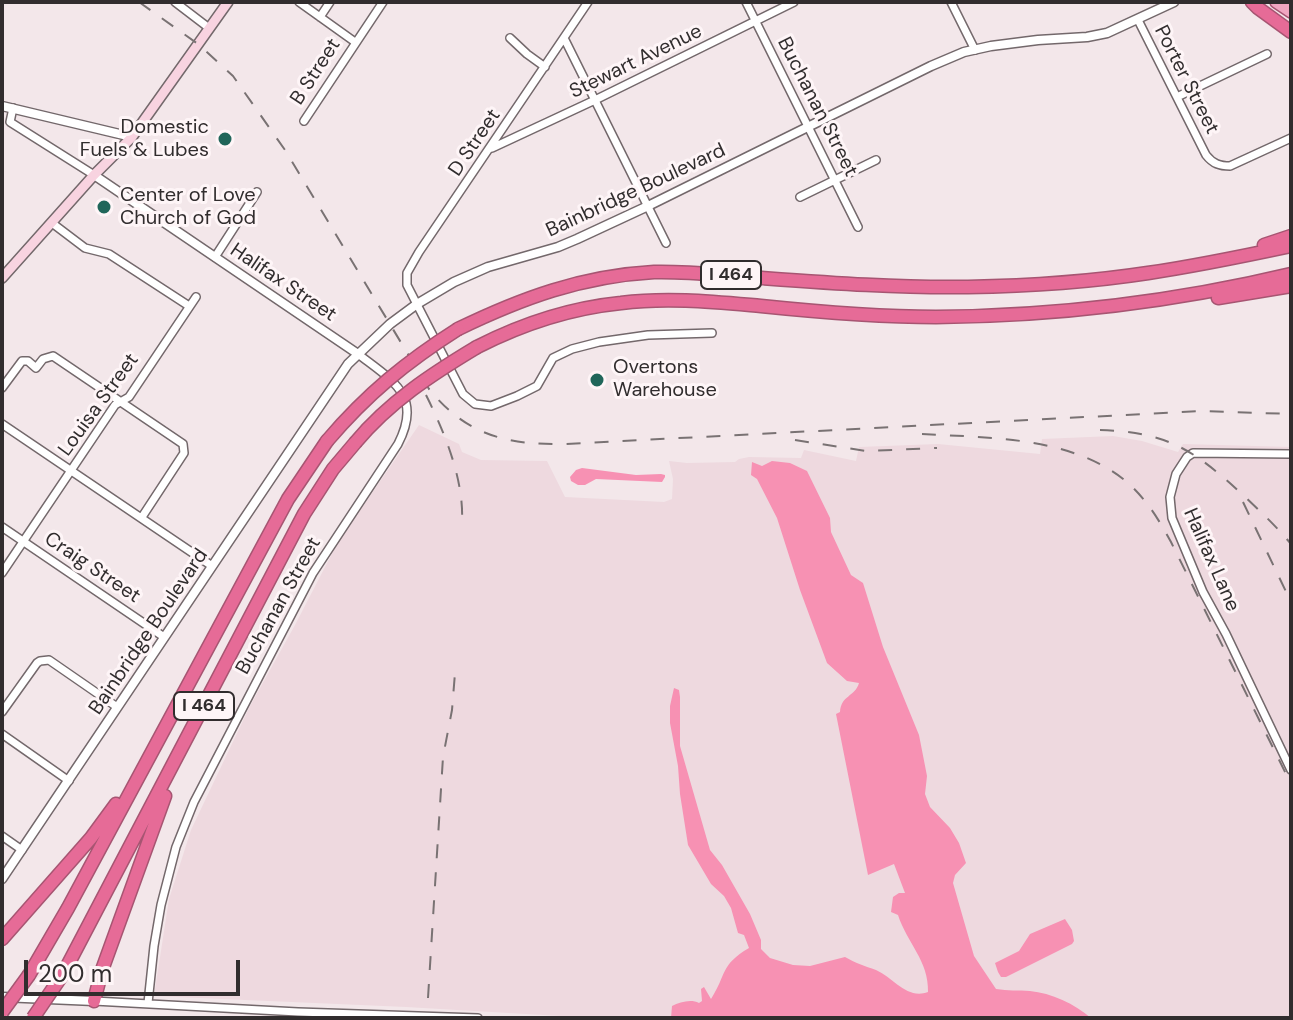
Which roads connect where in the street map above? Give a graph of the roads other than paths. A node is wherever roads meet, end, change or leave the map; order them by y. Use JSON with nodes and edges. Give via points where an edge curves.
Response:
{"nodes":[{"id":1,"x":175,"y":2,"type":"edge"},
{"id":2,"x":228,"y":2,"type":"edge"},
{"id":3,"x":299,"y":2,"type":"edge"},
{"id":4,"x":330,"y":2,"type":"edge"},
{"id":5,"x":383,"y":2,"type":"edge"},
{"id":6,"x":588,"y":2,"type":"edge"},
{"id":7,"x":746,"y":2,"type":"edge"},
{"id":8,"x":794,"y":2,"type":"edge"},
{"id":9,"x":951,"y":2,"type":"edge"},
{"id":10,"x":1174,"y":2,"type":"edge"},
{"id":11,"x":1252,"y":2,"type":"edge"},
{"id":12,"x":1258,"y":2,"type":"edge"},
{"id":13,"x":1276,"y":2,"type":"edge"},
{"id":14,"x":1291,"y":12,"type":"edge"},
{"id":15,"x":320,"y":17,"type":"junction"},
{"id":16,"x":1138,"y":20,"type":"junction"},
{"id":17,"x":756,"y":21,"type":"junction"},
{"id":18,"x":1291,"y":24,"type":"edge"},
{"id":19,"x":209,"y":28,"type":"junction"},
{"id":20,"x":1291,"y":32,"type":"edge"},
{"id":21,"x":510,"y":38,"type":"dead end"},
{"id":22,"x":564,"y":38,"type":"junction"},
{"id":23,"x":355,"y":42,"type":"junction"},
{"id":24,"x":975,"y":50,"type":"junction"},
{"id":25,"x":1267,"y":54,"type":"dead end"},
{"id":26,"x":545,"y":67,"type":"junction"},
{"id":27,"x":1177,"y":97,"type":"junction"},
{"id":28,"x":595,"y":100,"type":"junction"},
{"id":29,"x":2,"y":106,"type":"edge"},
{"id":30,"x":13,"y":108,"type":"junction"},
{"id":31,"x":304,"y":121,"type":"dead end"},
{"id":32,"x":808,"y":126,"type":"junction"},
{"id":33,"x":132,"y":137,"type":"junction"},
{"id":34,"x":1291,"y":138,"type":"edge"},
{"id":35,"x":490,"y":149,"type":"junction"},
{"id":36,"x":876,"y":160,"type":"dead end"},
{"id":37,"x":94,"y":175,"type":"junction"},
{"id":38,"x":835,"y":180,"type":"junction"},
{"id":39,"x":257,"y":192,"type":"dead end"},
{"id":40,"x":800,"y":197,"type":"dead end"},
{"id":41,"x":648,"y":206,"type":"junction"},
{"id":42,"x":52,"y":223,"type":"junction"},
{"id":43,"x":858,"y":227,"type":"dead end"},
{"id":44,"x":1291,"y":236,"type":"edge"},
{"id":45,"x":666,"y":243,"type":"dead end"},
{"id":46,"x":1291,"y":246,"type":"edge"},
{"id":47,"x":215,"y":257,"type":"junction"},
{"id":48,"x":1212,"y":262,"type":"junction"},
{"id":49,"x":1291,"y":274,"type":"edge"},
{"id":50,"x":2,"y":278,"type":"edge"},
{"id":51,"x":1291,"y":286,"type":"edge"},
{"id":52,"x":196,"y":297,"type":"dead end"},
{"id":53,"x":417,"y":304,"type":"junction"},
{"id":54,"x":189,"y":306,"type":"junction"},
{"id":55,"x":1123,"y":306,"type":"junction"},
{"id":56,"x":712,"y":333,"type":"dead end"},
{"id":57,"x":358,"y":354,"type":"junction"},
{"id":58,"x":2,"y":388,"type":"edge"},
{"id":59,"x":121,"y":401,"type":"junction"},
{"id":60,"x":407,"y":418,"type":"joint"},
{"id":61,"x":2,"y":424,"type":"edge"},
{"id":62,"x":1291,"y":454,"type":"edge"},
{"id":63,"x":71,"y":470,"type":"junction"},
{"id":64,"x":142,"y":517,"type":"junction"},
{"id":65,"x":2,"y":527,"type":"edge"},
{"id":66,"x":23,"y":541,"type":"junction"},
{"id":67,"x":212,"y":566,"type":"junction"},
{"id":68,"x":2,"y":573,"type":"edge"},
{"id":69,"x":164,"y":637,"type":"junction"},
{"id":70,"x":206,"y":702,"type":"junction"},
{"id":71,"x":117,"y":707,"type":"junction"},
{"id":72,"x":2,"y":712,"type":"edge"},
{"id":73,"x":2,"y":734,"type":"edge"},
{"id":74,"x":152,"y":752,"type":"junction"},
{"id":75,"x":1291,"y":770,"type":"edge"},
{"id":76,"x":69,"y":781,"type":"junction"},
{"id":77,"x":2,"y":836,"type":"edge"},
{"id":78,"x":22,"y":850,"type":"junction"},
{"id":79,"x":2,"y":879,"type":"edge"},
{"id":80,"x":2,"y":939,"type":"edge"},
{"id":81,"x":2,"y":997,"type":"edge"},
{"id":82,"x":94,"y":1001,"type":"junction"},
{"id":83,"x":148,"y":1003,"type":"junction"},
{"id":84,"x":2,"y":1012,"type":"edge"},
{"id":85,"x":33,"y":1018,"type":"edge"},
{"id":86,"x":478,"y":1018,"type":"edge"}],
"edges":[{"from":1,"to":19,"type":"street"},
{"from":2,"to":19,"type":"main road"},
{"from":3,"to":15,"type":"street"},
{"from":4,"to":15,"type":"street"},
{"from":5,"to":23,"type":"street","name":"B Street"},
{"from":6,"to":22,"type":"street","name":"D Street"},
{"from":7,"to":17,"type":"street","name":"Buchanan Street"},
{"from":8,"to":17,"type":"street","name":"Stewart Avenue"},
{"from":9,"to":24,"type":"street"},
{"from":10,"to":16,"type":"street","name":"Bainbridge Boulevard"},
{"from":11,"to":20,"type":"highway"},
{"from":12,"to":18,"type":"main road"},
{"from":13,"to":14,"type":"main road"},
{"from":15,"to":23,"type":"street"},
{"from":16,"to":24,"type":"street","name":"Bainbridge Boulevard","via":[[1087,37]]},
{"from":16,"to":27,"type":"street","name":"Porter Street"},
{"from":17,"to":28,"type":"street","name":"Stewart Avenue"},
{"from":17,"to":32,"type":"street","name":"Buchanan Street"},
{"from":19,"to":33,"type":"main road"},
{"from":21,"to":26,"type":"street"},
{"from":22,"to":26,"type":"street","name":"D Street"},
{"from":22,"to":28,"type":"street"},
{"from":23,"to":31,"type":"street","name":"B Street"},
{"from":24,"to":32,"type":"street","name":"Bainbridge Boulevard"},
{"from":25,"to":27,"type":"street"},
{"from":26,"to":35,"type":"street","name":"D Street"},
{"from":27,"to":34,"type":"street","name":"Porter Street","via":[[1206,155],[1216,164],[1230,166]]},
{"from":28,"to":35,"type":"street","name":"Stewart Avenue"},
{"from":28,"to":41,"type":"street"},
{"from":29,"to":30,"type":"street"},
{"from":30,"to":33,"type":"street"},
{"from":30,"to":37,"type":"street","name":"Halifax Street","via":[[10,122]]},
{"from":32,"to":38,"type":"street","name":"Buchanan Street"},
{"from":32,"to":41,"type":"street","name":"Bainbridge Boulevard"},
{"from":33,"to":37,"type":"main road"},
{"from":35,"to":53,"type":"street","name":"D Street","via":[[407,273]]},
{"from":36,"to":38,"type":"street"},
{"from":37,"to":42,"type":"main road"},
{"from":37,"to":47,"type":"street","name":"Halifax Street"},
{"from":38,"to":40,"type":"street"},
{"from":38,"to":43,"type":"street","name":"Buchanan Street"},
{"from":39,"to":47,"type":"street"},
{"from":41,"to":45,"type":"street"},
{"from":41,"to":53,"type":"street","name":"Bainbridge Boulevard","via":[[558,247],[468,275]]},
{"from":42,"to":50,"type":"main road"},
{"from":42,"to":54,"type":"street","via":[[85,248],[109,254]]},
{"from":44,"to":48,"type":"highway"},
{"from":46,"to":48,"type":"highway","number":"I 464"},
{"from":47,"to":57,"type":"street","name":"Halifax Street"},
{"from":48,"to":74,"type":"highway","number":"I 464","bridge":true,"via":[[1112,278],[967,287],[653,272],[587,281],[525,298],[458,329],[400,368],[327,441],[288,499]]},
{"from":49,"to":55,"type":"highway","number":"I 464"},
{"from":51,"to":55,"type":"highway"},
{"from":52,"to":54,"type":"street","name":"Louisa Street"},
{"from":53,"to":56,"type":"street","via":[[463,394],[475,404],[491,406],[537,386],[553,358],[572,349],[648,335]]},
{"from":53,"to":57,"type":"street","name":"Bainbridge Boulevard"},
{"from":54,"to":59,"type":"street","name":"Louisa Street","via":[[129,397]]},
{"from":55,"to":70,"type":"highway","number":"I 464","bridge":true,"via":[[933,317],[678,300],[622,302],[520,327],[408,391],[333,469]]},
{"from":57,"to":60,"type":"street","name":"Halifax Street","via":[[394,382],[408,403]]},
{"from":57,"to":67,"type":"street","name":"Bainbridge Boulevard"},
{"from":58,"to":59,"type":"street","via":[[22,361],[36,368],[53,356]]},
{"from":59,"to":63,"type":"street","name":"Louisa Street"},
{"from":59,"to":64,"type":"street","via":[[185,447]]},
{"from":60,"to":83,"type":"street","name":"Buchanan Street","via":[[398,444],[313,573],[194,802],[161,905]]},
{"from":61,"to":63,"type":"street"},
{"from":62,"to":75,"type":"street","name":"Halifax Lane","via":[[1193,453],[1176,474],[1170,497],[1172,518],[1203,592]]},
{"from":63,"to":64,"type":"street"},
{"from":63,"to":66,"type":"street","name":"Louisa Street"},
{"from":64,"to":67,"type":"street"},
{"from":65,"to":66,"type":"street","name":"Craig Street"},
{"from":66,"to":68,"type":"street","name":"Louisa Street"},
{"from":66,"to":69,"type":"street","name":"Craig Street"},
{"from":67,"to":69,"type":"street","name":"Bainbridge Boulevard"},
{"from":69,"to":71,"type":"street","name":"Bainbridge Boulevard"},
{"from":70,"to":82,"type":"highway","via":[[156,819]]},
{"from":70,"to":85,"type":"highway","number":"I 464","bridge":true,"via":[[63,974]]},
{"from":71,"to":72,"type":"street","via":[[45,660],[37,663]]},
{"from":71,"to":76,"type":"street","name":"Bainbridge Boulevard"},
{"from":73,"to":76,"type":"street"},
{"from":74,"to":80,"type":"highway","via":[[97,831]]},
{"from":74,"to":84,"type":"highway","number":"I 464","bridge":true,"via":[[68,908]]},
{"from":76,"to":78,"type":"street","name":"Bainbridge Boulevard"},
{"from":77,"to":78,"type":"street"},
{"from":78,"to":79,"type":"street","name":"Bainbridge Boulevard"},
{"from":81,"to":82,"type":"street"},
{"from":82,"to":83,"type":"street"},
{"from":83,"to":86,"type":"street"}]}
